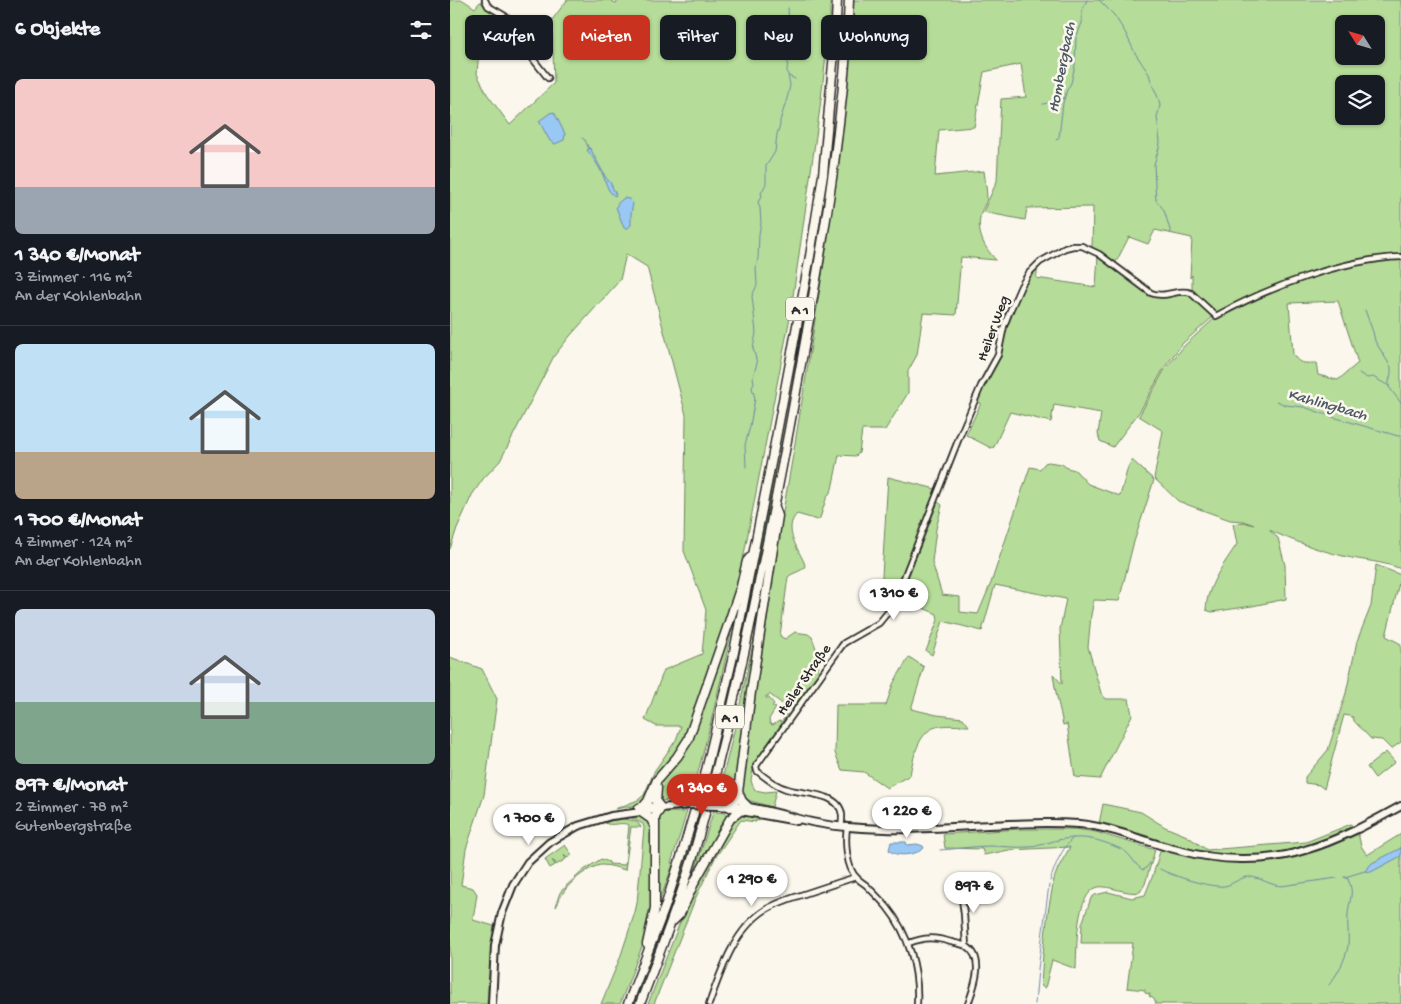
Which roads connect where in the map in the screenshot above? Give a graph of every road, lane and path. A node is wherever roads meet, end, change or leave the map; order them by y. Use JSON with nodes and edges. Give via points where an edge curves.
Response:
{"nodes":[{"id":1,"x":486,"y":0,"type":"edge"},
{"id":2,"x":837,"y":0,"type":"edge"},
{"id":3,"x":849,"y":0,"type":"edge"},
{"id":4,"x":548,"y":78,"type":"dead end"},
{"id":5,"x":1401,"y":257,"type":"edge"},
{"id":6,"x":976,"y":401,"type":"joint"},
{"id":7,"x":774,"y":505,"type":"junction"},
{"id":8,"x":754,"y":553,"type":"junction"},
{"id":9,"x":664,"y":773,"type":"junction"},
{"id":10,"x":738,"y":792,"type":"junction"},
{"id":11,"x":1401,"y":806,"type":"edge"},
{"id":12,"x":728,"y":807,"type":"junction"},
{"id":13,"x":662,"y":808,"type":"junction"},
{"id":14,"x":744,"y":809,"type":"junction"},
{"id":15,"x":640,"y":810,"type":"junction"},
{"id":16,"x":730,"y":819,"type":"junction"},
{"id":17,"x":655,"y":827,"type":"junction"},
{"id":18,"x":844,"y":827,"type":"junction"},
{"id":19,"x":856,"y":878,"type":"junction"},
{"id":20,"x":960,"y":884,"type":"dead end"},
{"id":21,"x":670,"y":924,"type":"junction"},
{"id":22,"x":909,"y":943,"type":"junction"},
{"id":23,"x":966,"y":946,"type":"junction"},
{"id":24,"x":642,"y":969,"type":"junction"},
{"id":25,"x":492,"y":1004,"type":"edge"},
{"id":26,"x":628,"y":1004,"type":"edge"},
{"id":27,"x":640,"y":1004,"type":"edge"},
{"id":28,"x":709,"y":1004,"type":"edge"},
{"id":29,"x":917,"y":1004,"type":"edge"},
{"id":30,"x":968,"y":1004,"type":"edge"}],
"edges":[{"from":1,"to":4,"type":"street","via":[[488,6],[516,26],[522,45]]},
{"from":2,"to":8,"type":"highway","number":"A 1","via":[[823,175]]},
{"from":3,"to":7,"type":"highway","number":"A 1","via":[[834,168],[822,252]]},
{"from":5,"to":6,"type":"street","name":"Heiler Weg","via":[[1346,265],[1300,279],[1216,316],[1191,293],[1158,295],[1091,249],[1082,246],[1065,248],[1040,262],[1025,277],[1004,326],[998,355]]},
{"from":6,"to":18,"type":"street","name":"Heiler Straße","via":[[900,590],[888,612],[879,623],[844,643],[756,766],[757,771],[769,781],[790,790],[832,800],[841,810]]},
{"from":7,"to":10,"type":"highway","via":[[778,516]]},
{"from":7,"to":21,"type":"highway","number":"A 1","via":[[744,656],[717,769]]},
{"from":8,"to":9,"type":"highway","via":[[747,561],[690,735]]},
{"from":8,"to":24,"type":"highway","number":"A 1","via":[[704,779]]},
{"from":9,"to":13,"type":"highway","via":[[655,796]]},
{"from":9,"to":15,"type":"highway"},
{"from":10,"to":12,"type":"highway"},
{"from":10,"to":14,"type":"highway"},
{"from":11,"to":18,"type":"main road","via":[[1336,839],[1304,851],[1238,859],[1200,855],[1082,825]]},
{"from":12,"to":13,"type":"main road","bridge":true,"via":[[686,805]]},
{"from":12,"to":14,"type":"main road"},
{"from":12,"to":16,"type":"highway"},
{"from":13,"to":15,"type":"main road"},
{"from":13,"to":17,"type":"highway","via":[[655,817]]},
{"from":14,"to":16,"type":"highway"},
{"from":14,"to":18,"type":"main road","via":[[786,814]]},
{"from":15,"to":17,"type":"highway"},
{"from":15,"to":25,"type":"main road","via":[[629,810],[590,822],[559,836],[535,854],[517,877],[507,896],[499,925]]},
{"from":16,"to":21,"type":"highway","via":[[680,914]]},
{"from":17,"to":24,"type":"highway","via":[[655,908]]},
{"from":18,"to":19,"type":"street","via":[[846,853]]},
{"from":19,"to":22,"type":"street","via":[[887,908]]},
{"from":19,"to":28,"type":"street","via":[[782,902],[758,915],[734,946]]},
{"from":20,"to":23,"type":"street"},
{"from":21,"to":27,"type":"highway","number":"A 1"},
{"from":22,"to":23,"type":"street","via":[[938,938]]},
{"from":22,"to":29,"type":"street"},
{"from":23,"to":30,"type":"street","via":[[974,954],[977,966]]},
{"from":24,"to":26,"type":"highway","number":"A 1"}]}
